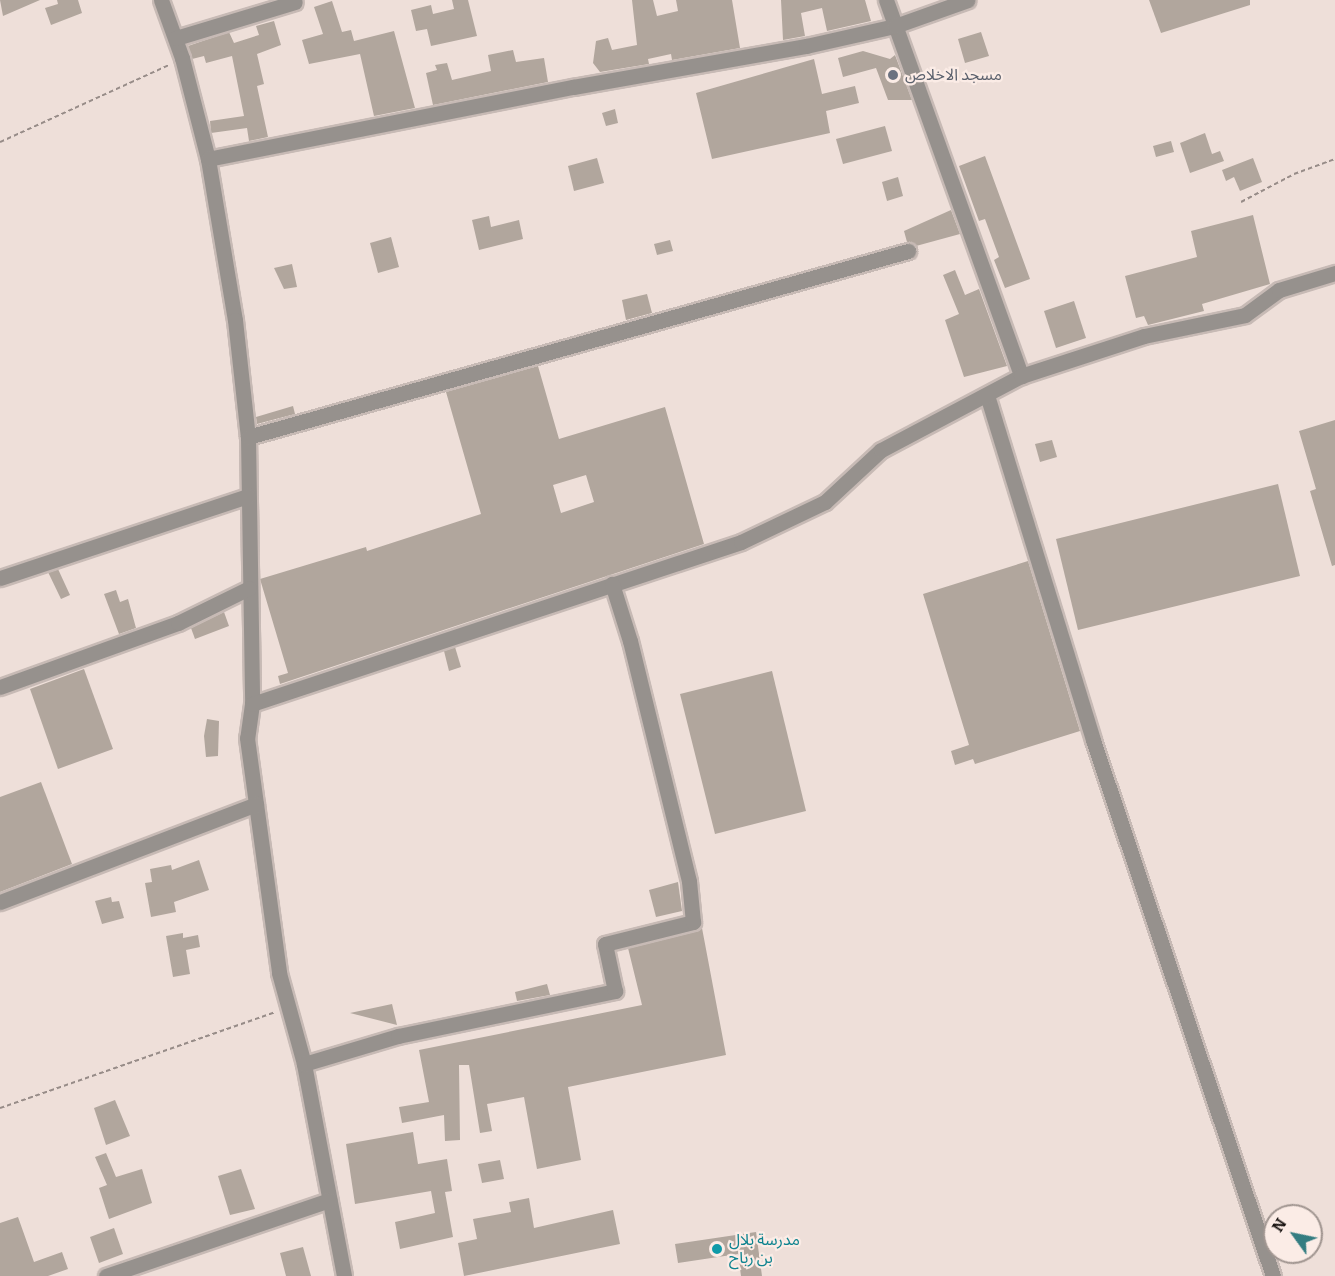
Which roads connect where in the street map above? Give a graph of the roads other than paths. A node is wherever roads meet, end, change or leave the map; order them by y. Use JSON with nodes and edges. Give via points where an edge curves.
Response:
{"nodes":[{"id":1,"x":886,"y":0,"type":"edge"},
{"id":2,"x":968,"y":0,"type":"edge"},
{"id":3,"x":166,"y":1,"type":"edge"},
{"id":4,"x":295,"y":2,"type":"dead end"},
{"id":5,"x":895,"y":26,"type":"junction"},
{"id":6,"x":176,"y":38,"type":"junction"},
{"id":7,"x":208,"y":159,"type":"junction"},
{"id":8,"x":908,"y":251,"type":"dead end"},
{"id":9,"x":1335,"y":273,"type":"edge"},
{"id":10,"x":1021,"y":376,"type":"junction"},
{"id":11,"x":987,"y":395,"type":"junction"},
{"id":12,"x":248,"y":437,"type":"junction"},
{"id":13,"x":248,"y":496,"type":"junction"},
{"id":14,"x":0,"y":578,"type":"edge"},
{"id":15,"x":612,"y":584,"type":"junction"},
{"id":16,"x":249,"y":588,"type":"junction"},
{"id":17,"x":0,"y":687,"type":"edge"},
{"id":18,"x":252,"y":704,"type":"junction"},
{"id":19,"x":256,"y":804,"type":"junction"},
{"id":20,"x":0,"y":902,"type":"edge"},
{"id":21,"x":304,"y":1064,"type":"junction"},
{"id":22,"x":329,"y":1200,"type":"junction"},
{"id":23,"x":106,"y":1276,"type":"edge"},
{"id":24,"x":344,"y":1276,"type":"edge"},
{"id":25,"x":1273,"y":1276,"type":"edge"}],
"edges":[{"from":1,"to":5,"type":"street"},
{"from":2,"to":5,"type":"street"},
{"from":3,"to":6,"type":"street"},
{"from":4,"to":6,"type":"street"},
{"from":5,"to":7,"type":"street"},
{"from":5,"to":10,"type":"street"},
{"from":6,"to":7,"type":"street"},
{"from":7,"to":12,"type":"street","via":[[235,320]]},
{"from":8,"to":12,"type":"street"},
{"from":9,"to":10,"type":"street","via":[[1279,291],[1245,315],[1144,336]]},
{"from":10,"to":11,"type":"street"},
{"from":11,"to":15,"type":"street","via":[[881,450],[825,502],[741,542]]},
{"from":11,"to":25,"type":"street","via":[[1094,740]]},
{"from":12,"to":13,"type":"street"},
{"from":13,"to":14,"type":"street"},
{"from":13,"to":16,"type":"street"},
{"from":15,"to":18,"type":"street"},
{"from":15,"to":21,"type":"street","via":[[630,641],[686,869],[693,922],[605,944],[615,991],[398,1036]]},
{"from":16,"to":17,"type":"street","via":[[178,623]]},
{"from":16,"to":18,"type":"street"},
{"from":18,"to":19,"type":"street","via":[[247,738]]},
{"from":19,"to":20,"type":"street"},
{"from":19,"to":21,"type":"street","via":[[279,973]]},
{"from":21,"to":22,"type":"street"},
{"from":22,"to":23,"type":"street"},
{"from":22,"to":24,"type":"street"}]}
